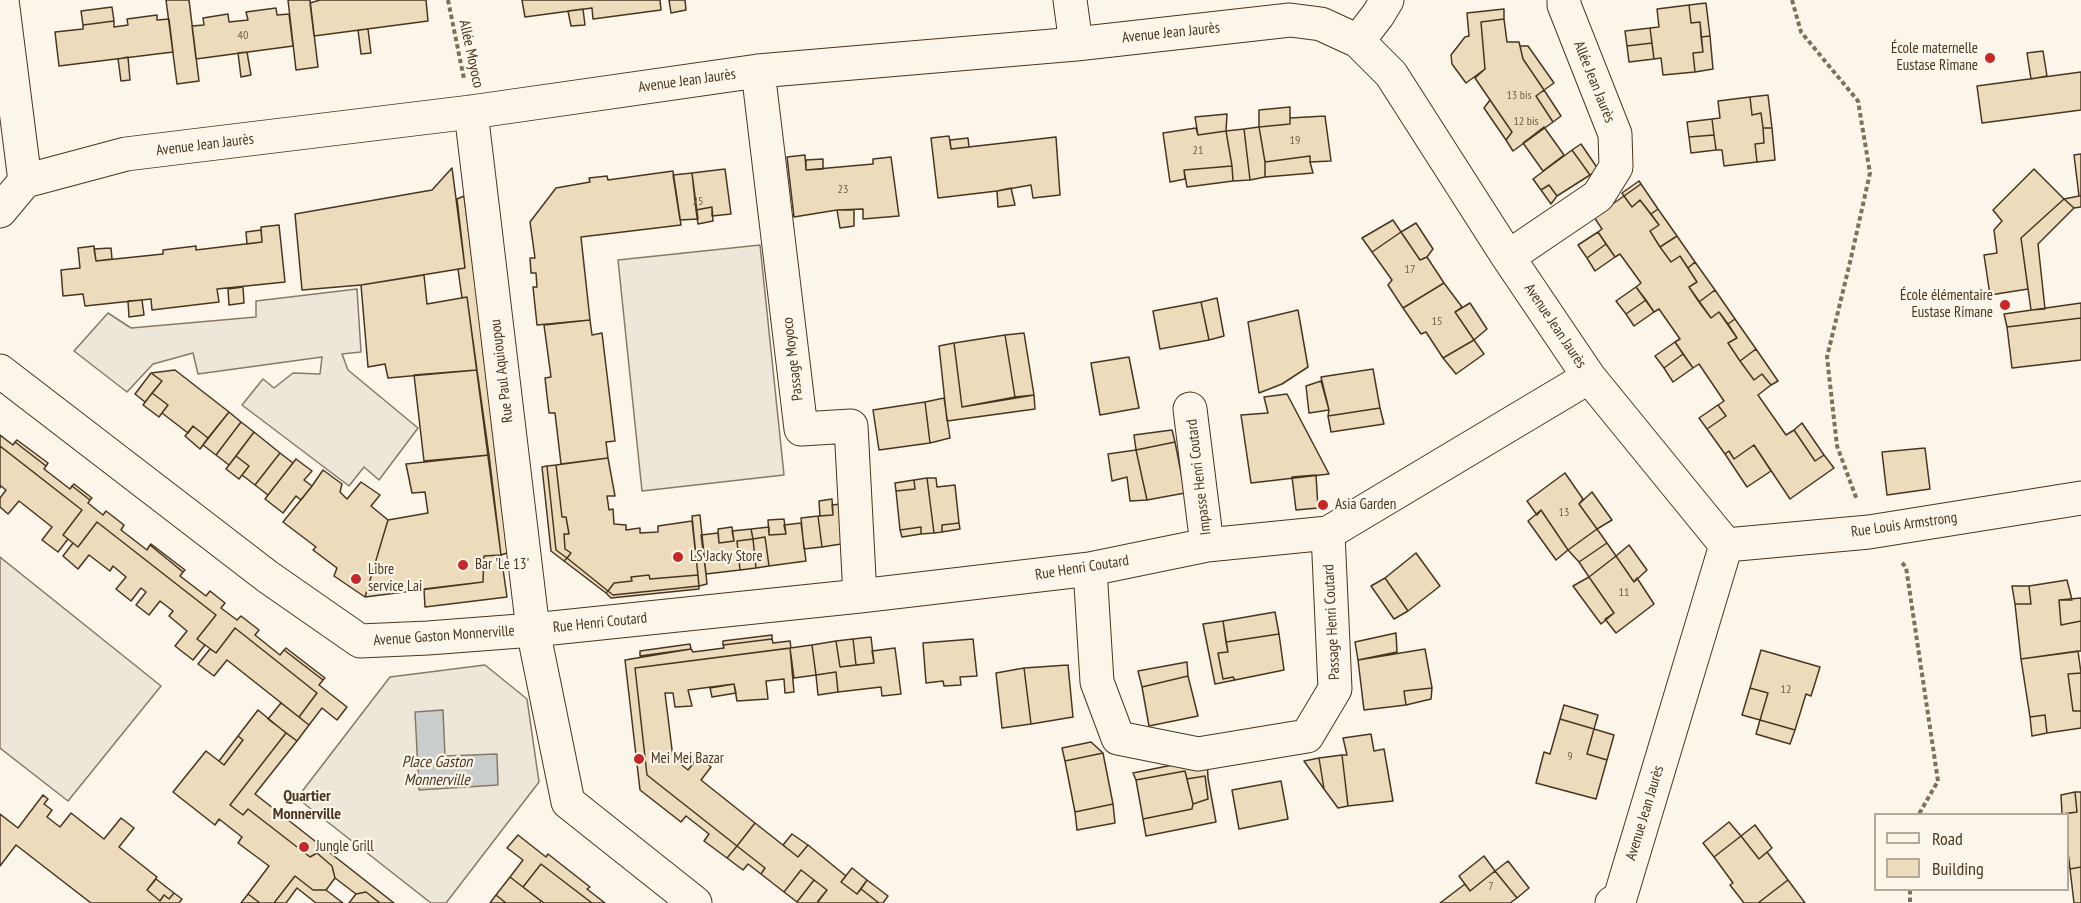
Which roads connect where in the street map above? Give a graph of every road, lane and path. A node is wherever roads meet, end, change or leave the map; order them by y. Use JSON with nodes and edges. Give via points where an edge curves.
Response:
{"nodes":[{"id":1,"x":2,"y":0,"type":"edge"},
{"id":2,"x":448,"y":0,"type":"edge"},
{"id":3,"x":1070,"y":0,"type":"edge"},
{"id":4,"x":1387,"y":0,"type":"edge"},
{"id":5,"x":1564,"y":0,"type":"edge"},
{"id":6,"x":1792,"y":0,"type":"edge"},
{"id":7,"x":1358,"y":41,"type":"junction"},
{"id":8,"x":1076,"y":44,"type":"junction"},
{"id":9,"x":758,"y":71,"type":"junction"},
{"id":10,"x":471,"y":112,"type":"junction"},
{"id":11,"x":25,"y":181,"type":"junction"},
{"id":12,"x":0,"y":211,"type":"edge"},
{"id":13,"x":1508,"y":257,"type":"junction"},
{"id":14,"x":0,"y":371,"type":"edge"},
{"id":15,"x":1590,"y":377,"type":"junction"},
{"id":16,"x":1190,"y":409,"type":"dead end"},
{"id":17,"x":2081,"y":498,"type":"edge"},
{"id":18,"x":1869,"y":532,"type":"junction"},
{"id":19,"x":1328,"y":533,"type":"junction"},
{"id":20,"x":1207,"y":545,"type":"junction"},
{"id":21,"x":1726,"y":545,"type":"junction"},
{"id":22,"x":1090,"y":569,"type":"junction"},
{"id":23,"x":860,"y":596,"type":"junction"},
{"id":24,"x":533,"y":630,"type":"junction"},
{"id":25,"x":1920,"y":813,"type":"edge"},
{"id":26,"x":1619,"y":901,"type":"edge"},
{"id":27,"x":694,"y":903,"type":"edge"}],
"edges":[{"from":1,"to":11,"type":"street"},
{"from":2,"to":10,"type":"path","name":"Allée Moyoco"},
{"from":3,"to":8,"type":"street"},
{"from":4,"to":7,"type":"street"},
{"from":5,"to":13,"type":"street","name":"Allée Jean Jaurès","via":[[1615,134],[1616,167],[1598,196]]},
{"from":6,"to":18,"type":"path","via":[[1801,32],[1858,100],[1870,173],[1827,357],[1837,446]]},
{"from":7,"to":8,"type":"street","name":"Avenue Jean Jaurès","via":[[1321,24],[1290,20]]},
{"from":7,"to":13,"type":"street","name":"Avenue Jean Jaurès","via":[[1391,74]]},
{"from":8,"to":9,"type":"street","name":"Avenue Jean Jaurès"},
{"from":9,"to":10,"type":"street","name":"Avenue Jean Jaurès"},
{"from":9,"to":23,"type":"street","name":"Passage Moyoco","via":[[801,429],[851,426]]},
{"from":10,"to":11,"type":"street","name":"Avenue Jean Jaurès","via":[[126,154]]},
{"from":10,"to":24,"type":"street","name":"Rue Paul Aquioupou"},
{"from":11,"to":12,"type":"street"},
{"from":13,"to":15,"type":"street","name":"Avenue Jean Jaurès"},
{"from":14,"to":24,"type":"street","name":"Avenue Gaston Monnerville","via":[[268,577],[360,641]]},
{"from":15,"to":19,"type":"street","name":"Rue Henri Coutard"},
{"from":15,"to":21,"type":"street","name":"Avenue Jean Jaurès"},
{"from":16,"to":20,"type":"street","name":"Impasse Henri Coutard"},
{"from":17,"to":18,"type":"street","name":"Rue Louis Armstrong"},
{"from":18,"to":21,"type":"street","name":"Rue Louis Armstrong"},
{"from":18,"to":25,"type":"path","via":[[1906,567],[1938,781]]},
{"from":19,"to":20,"type":"street","name":"Rue Henri Coutard"},
{"from":19,"to":22,"type":"street","name":"Passage Henri Coutard","via":[[1335,689],[1307,736],[1198,754],[1118,738],[1097,682]]},
{"from":20,"to":22,"type":"street","name":"Rue Henri Coutard"},
{"from":21,"to":26,"type":"street","name":"Avenue Jean Jaurès"},
{"from":22,"to":23,"type":"street","name":"Rue Henri Coutard"},
{"from":23,"to":24,"type":"street","name":"Rue Henri Coutard"},
{"from":24,"to":27,"type":"street","name":"Avenue Gaston Monnerville","via":[[568,802]]}]}
